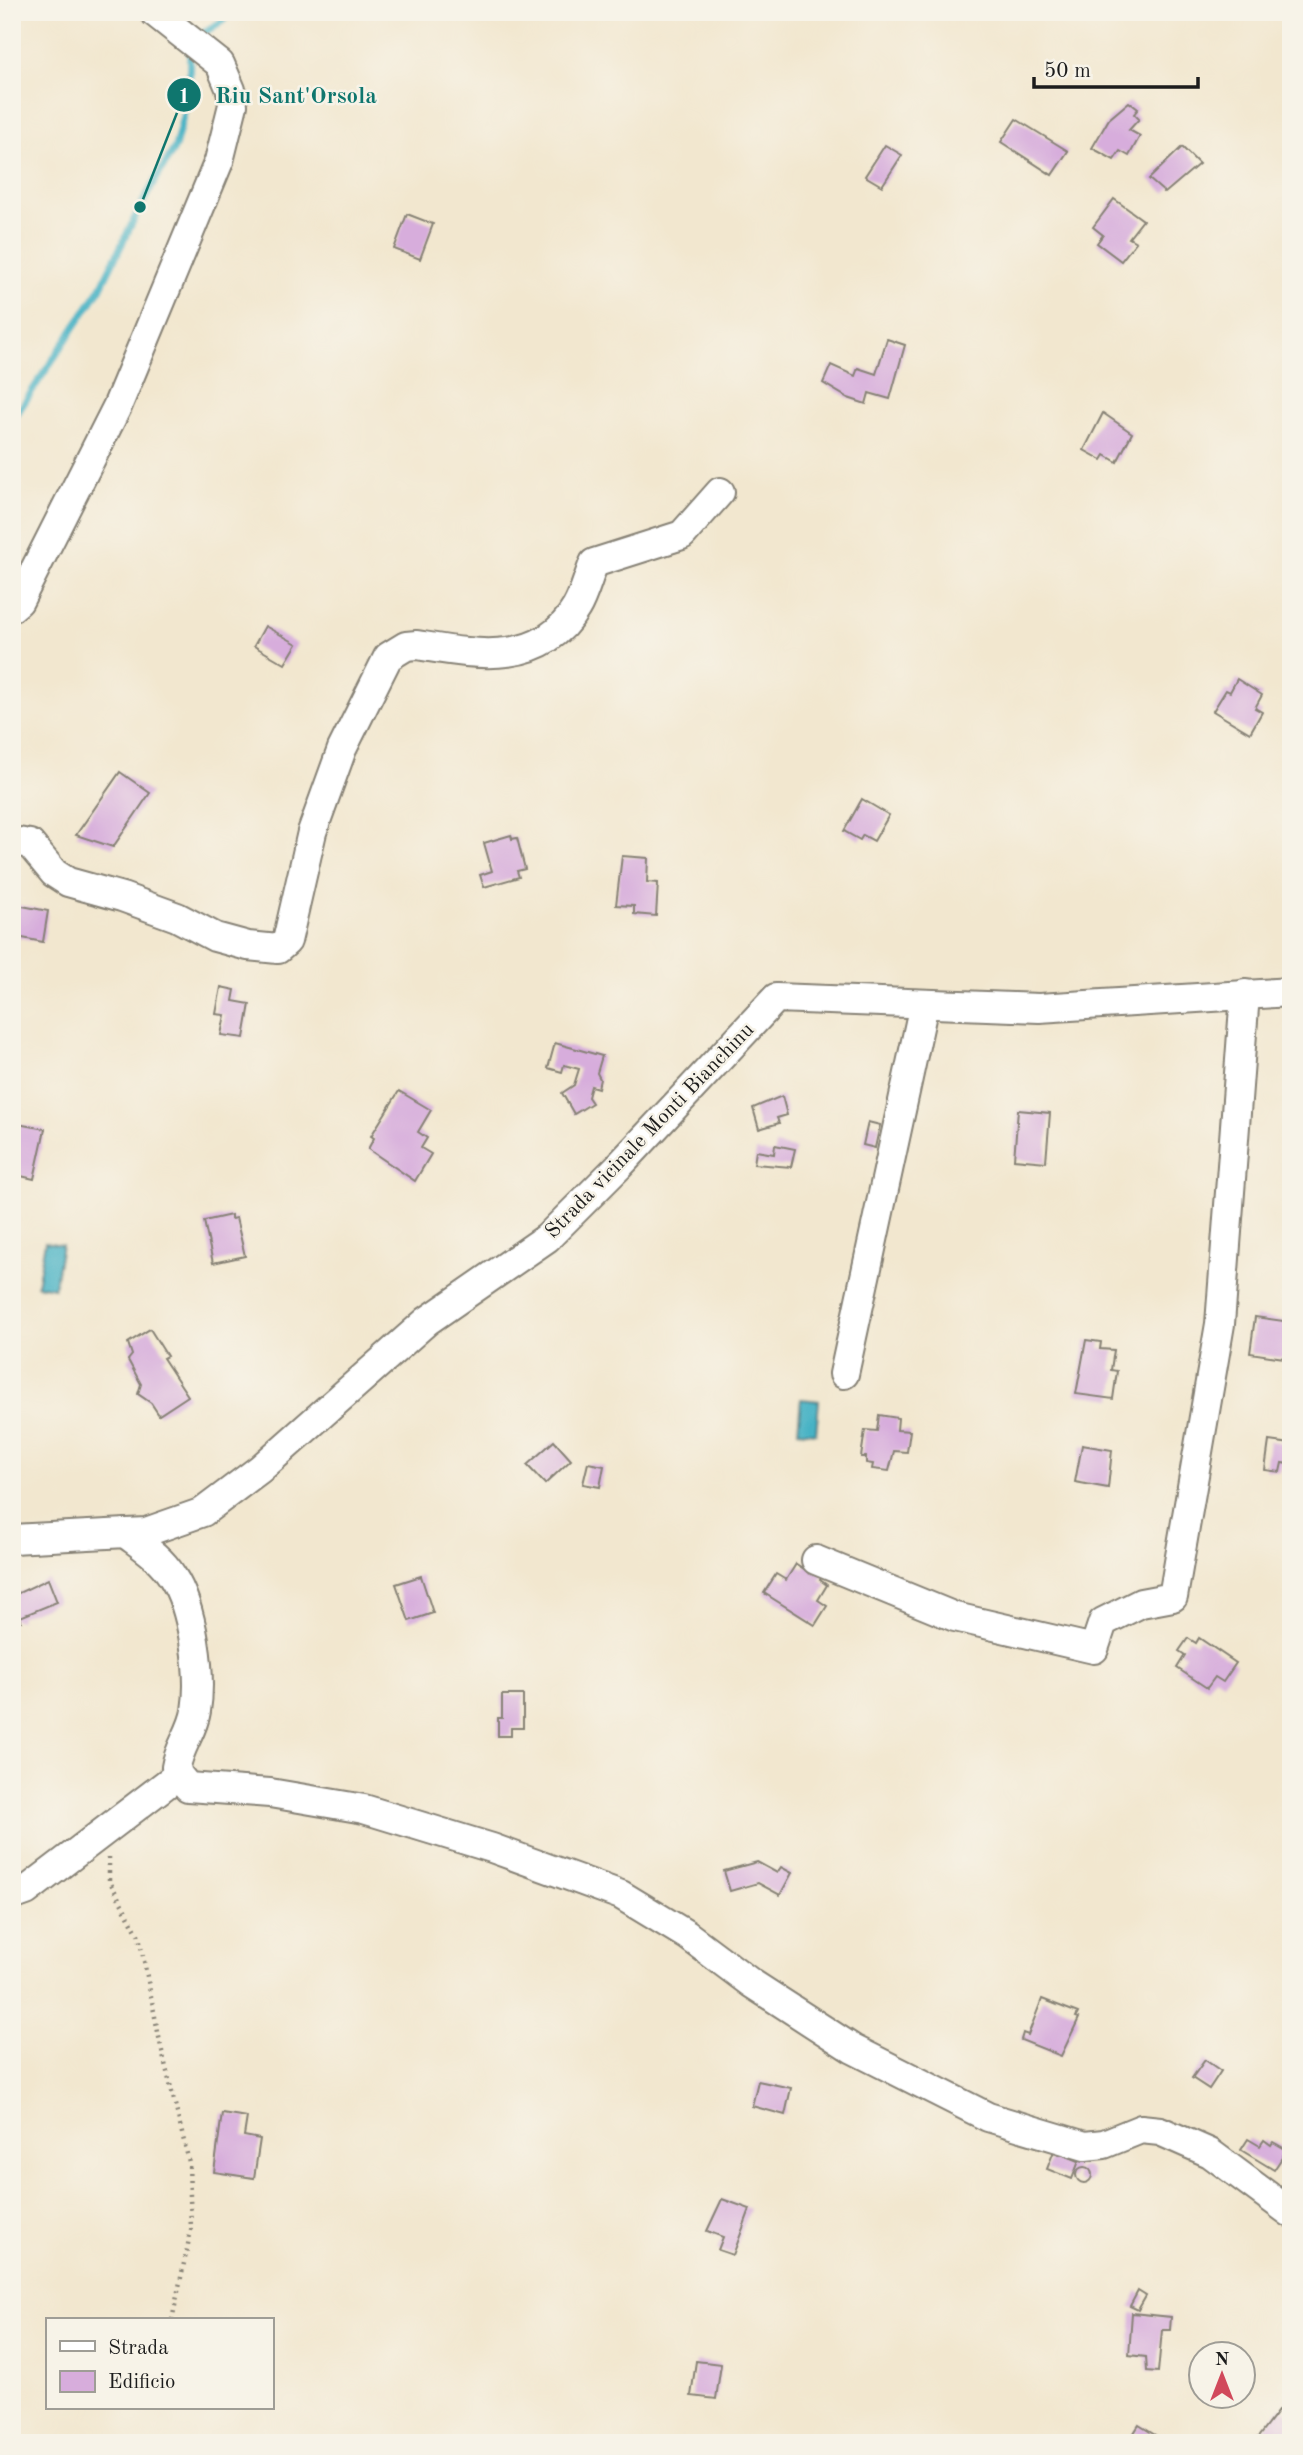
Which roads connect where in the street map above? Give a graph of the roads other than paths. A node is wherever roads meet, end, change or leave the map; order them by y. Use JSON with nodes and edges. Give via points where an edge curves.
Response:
{"nodes":[{"id":1,"x":154,"y":12,"type":"edge"},
{"id":2,"x":720,"y":492,"type":"dead end"},
{"id":3,"x":12,"y":607,"type":"edge"},
{"id":4,"x":12,"y":841,"type":"edge"},
{"id":5,"x":1291,"y":992,"type":"edge"},
{"id":6,"x":1245,"y":994,"type":"junction"},
{"id":7,"x":924,"y":1004,"type":"junction"},
{"id":8,"x":844,"y":1374,"type":"dead end"},
{"id":9,"x":125,"y":1533,"type":"junction"},
{"id":10,"x":12,"y":1539,"type":"edge"},
{"id":11,"x":816,"y":1560,"type":"dead end"},
{"id":12,"x":178,"y":1775,"type":"junction"},
{"id":13,"x":12,"y":1896,"type":"edge"},
{"id":14,"x":1291,"y":2213,"type":"edge"}],
"edges":[{"from":1,"to":3,"type":"street","via":[[212,55],[224,73],[233,105],[219,161],[117,407]]},
{"from":2,"to":4,"type":"street","via":[[682,535],[594,562],[577,607],[556,634],[537,644],[482,656],[417,645],[388,657],[342,749],[312,832],[287,940],[278,949],[215,937],[177,917],[68,882],[30,845]]},
{"from":5,"to":6,"type":"street","name":"Strada vicinale Monti Bianchinu"},
{"from":6,"to":7,"type":"street","name":"Strada vicinale Monti Bianchinu","via":[[1039,1008]]},
{"from":6,"to":11,"type":"street","via":[[1220,1324],[1173,1597],[1142,1603],[1103,1622],[1094,1648],[955,1617]]},
{"from":7,"to":8,"type":"street"},
{"from":7,"to":9,"type":"street","name":"Strada vicinale Monti Bianchinu","via":[[776,998],[547,1238],[427,1321],[260,1469],[203,1512],[146,1532]]},
{"from":9,"to":10,"type":"street","name":"Strada vicinale Monti Bianchinu"},
{"from":9,"to":12,"type":"street","via":[[157,1557],[174,1578],[188,1619],[198,1669],[196,1713],[177,1759]]},
{"from":12,"to":13,"type":"street","via":[[26,1891]]},
{"from":12,"to":14,"type":"street","via":[[196,1790],[270,1793],[364,1809],[492,1848],[621,1895],[852,2049],[988,2117],[1085,2146],[1104,2144],[1142,2129],[1160,2131],[1210,2153]]}]}
